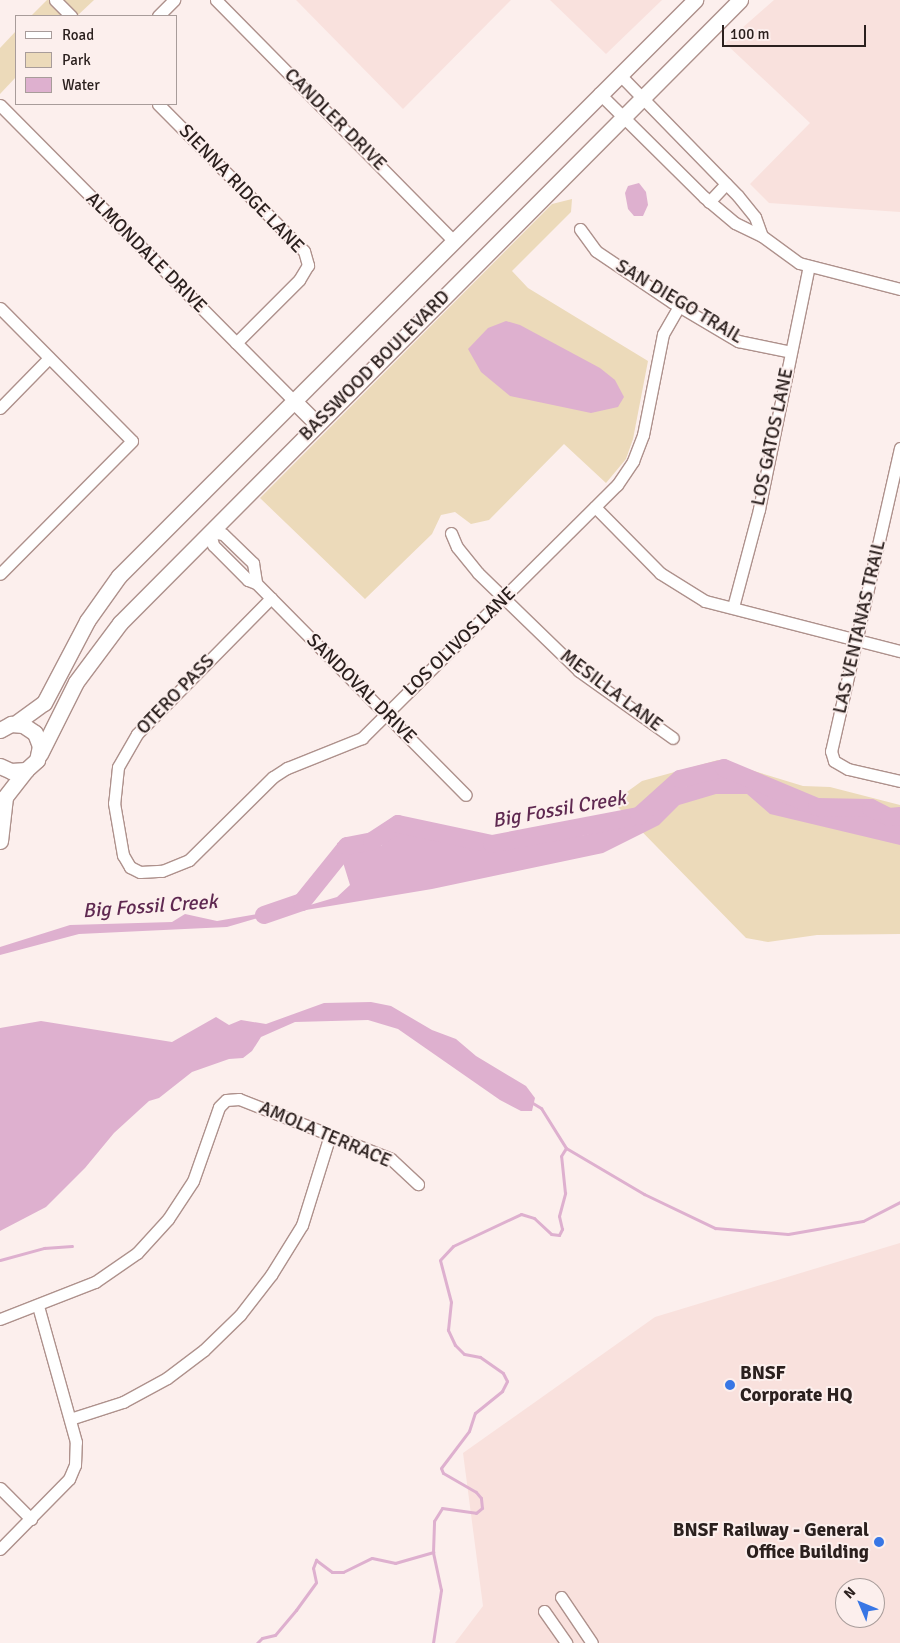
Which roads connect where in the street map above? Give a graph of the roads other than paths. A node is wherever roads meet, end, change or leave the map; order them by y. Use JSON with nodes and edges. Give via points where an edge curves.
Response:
{"nodes":[{"id":1,"x":55,"y":0,"type":"edge"},
{"id":2,"x":174,"y":0,"type":"edge"},
{"id":3,"x":216,"y":0,"type":"edge"},
{"id":4,"x":695,"y":0,"type":"edge"},
{"id":5,"x":740,"y":0,"type":"edge"},
{"id":6,"x":70,"y":15,"type":"edge"},
{"id":7,"x":159,"y":15,"type":"edge"},
{"id":8,"x":619,"y":74,"type":"junction"},
{"id":9,"x":599,"y":93,"type":"junction"},
{"id":10,"x":641,"y":98,"type":"junction"},
{"id":11,"x":0,"y":105,"type":"edge"},
{"id":12,"x":159,"y":105,"type":"edge"},
{"id":13,"x":623,"y":117,"type":"junction"},
{"id":14,"x":726,"y":184,"type":"junction"},
{"id":15,"x":709,"y":202,"type":"junction"},
{"id":16,"x":750,"y":210,"type":"junction"},
{"id":17,"x":738,"y":224,"type":"junction"},
{"id":18,"x":580,"y":229,"type":"dead end"},
{"id":19,"x":762,"y":236,"type":"junction"},
{"id":20,"x":454,"y":240,"type":"junction"},
{"id":21,"x":808,"y":266,"type":"junction"},
{"id":22,"x":900,"y":289,"type":"edge"},
{"id":23,"x":679,"y":306,"type":"junction"},
{"id":24,"x":0,"y":308,"type":"edge"},
{"id":25,"x":236,"y":343,"type":"junction"},
{"id":26,"x":791,"y":352,"type":"junction"},
{"id":27,"x":49,"y":358,"type":"junction"},
{"id":28,"x":293,"y":400,"type":"junction"},
{"id":29,"x":0,"y":408,"type":"edge"},
{"id":30,"x":317,"y":424,"type":"junction"},
{"id":31,"x":900,"y":448,"type":"edge"},
{"id":32,"x":595,"y":507,"type":"junction"},
{"id":33,"x":210,"y":532,"type":"junction"},
{"id":34,"x":451,"y":532,"type":"dead end"},
{"id":35,"x":247,"y":558,"type":"junction"},
{"id":36,"x":236,"y":568,"type":"junction"},
{"id":37,"x":0,"y":574,"type":"edge"},
{"id":38,"x":256,"y":583,"type":"junction"},
{"id":39,"x":271,"y":598,"type":"junction"},
{"id":40,"x":504,"y":598,"type":"junction"},
{"id":41,"x":733,"y":607,"type":"junction"},
{"id":42,"x":858,"y":640,"type":"junction"},
{"id":43,"x":900,"y":651,"type":"edge"},
{"id":44,"x":386,"y":714,"type":"junction"},
{"id":45,"x":16,"y":724,"type":"junction"},
{"id":46,"x":0,"y":730,"type":"edge"},
{"id":47,"x":672,"y":738,"type":"dead end"},
{"id":48,"x":40,"y":754,"type":"junction"},
{"id":49,"x":0,"y":766,"type":"edge"},
{"id":50,"x":26,"y":770,"type":"junction"},
{"id":51,"x":900,"y":781,"type":"edge"},
{"id":52,"x":466,"y":795,"type":"dead end"},
{"id":53,"x":0,"y":841,"type":"edge"},
{"id":54,"x":130,"y":867,"type":"joint"},
{"id":55,"x":330,"y":1135,"type":"junction"},
{"id":56,"x":418,"y":1184,"type":"dead end"},
{"id":57,"x":38,"y":1306,"type":"junction"},
{"id":58,"x":0,"y":1319,"type":"edge"},
{"id":59,"x":70,"y":1419,"type":"junction"},
{"id":60,"x":0,"y":1488,"type":"edge"},
{"id":61,"x":30,"y":1519,"type":"junction"},
{"id":62,"x":0,"y":1549,"type":"edge"},
{"id":63,"x":561,"y":1598,"type":"dead end"},
{"id":64,"x":544,"y":1611,"type":"dead end"},
{"id":65,"x":566,"y":1643,"type":"edge"},
{"id":66,"x":592,"y":1643,"type":"edge"}],
"edges":[{"from":1,"to":6,"type":"street"},
{"from":2,"to":7,"type":"street"},
{"from":3,"to":20,"type":"street","name":"CANDLER DRIVE"},
{"from":4,"to":8,"type":"main road","name":"BASSWOOD BOULEVARD"},
{"from":5,"to":10,"type":"main road","name":"BASSWOOD BOULEVARD"},
{"from":8,"to":9,"type":"main road","name":"BASSWOOD BOULEVARD"},
{"from":8,"to":10,"type":"street"},
{"from":9,"to":13,"type":"street"},
{"from":9,"to":20,"type":"main road","name":"BASSWOOD BOULEVARD"},
{"from":10,"to":13,"type":"main road","name":"BASSWOOD BOULEVARD"},
{"from":10,"to":14,"type":"street"},
{"from":11,"to":25,"type":"street","name":"ALMONDALE DRIVE"},
{"from":12,"to":25,"type":"street","name":"SIENNA RIDGE LANE","via":[[304,251],[308,265],[299,280]]},
{"from":13,"to":15,"type":"street"},
{"from":13,"to":30,"type":"main road","name":"BASSWOOD BOULEVARD"},
{"from":14,"to":15,"type":"street"},
{"from":14,"to":16,"type":"street"},
{"from":15,"to":17,"type":"street"},
{"from":16,"to":17,"type":"street"},
{"from":16,"to":19,"type":"street"},
{"from":17,"to":19,"type":"street"},
{"from":18,"to":23,"type":"street","name":"SAN DIEGO TRAIL","via":[[596,251]]},
{"from":19,"to":21,"type":"street","via":[[780,251]]},
{"from":20,"to":28,"type":"main road","name":"BASSWOOD BOULEVARD"},
{"from":21,"to":22,"type":"street"},
{"from":21,"to":26,"type":"street","name":"LOS GATOS LANE"},
{"from":23,"to":26,"type":"street","name":"SAN DIEGO TRAIL","via":[[738,340]]},
{"from":23,"to":32,"type":"street","name":"LOS OLIVOS LANE","via":[[663,334],[643,436],[633,462],[617,485]]},
{"from":24,"to":27,"type":"street"},
{"from":25,"to":28,"type":"street","name":"ALMONDALE DRIVE"},
{"from":26,"to":41,"type":"street","name":"LOS GATOS LANE","via":[[759,508]]},
{"from":27,"to":29,"type":"street"},
{"from":27,"to":37,"type":"street","via":[[132,441]]},
{"from":28,"to":30,"type":"main road"},
{"from":28,"to":45,"type":"main road","name":"BASSWOOD BOULEVARD","via":[[119,576],[87,620],[44,703]]},
{"from":30,"to":33,"type":"main road","name":"BASSWOOD BOULEVARD"},
{"from":31,"to":42,"type":"street","name":"LAS VENTANAS TRAIL"},
{"from":32,"to":40,"type":"street","name":"LOS OLIVOS LANE"},
{"from":32,"to":41,"type":"street","via":[[660,573],[705,601]]},
{"from":33,"to":35,"type":"street","name":"SANDOVAL DRIVE","via":[[224,534]]},
{"from":33,"to":36,"type":"street","name":"SANDOVAL DRIVE","via":[[213,545]]},
{"from":33,"to":48,"type":"main road","name":"BASSWOOD BOULEVARD","via":[[138,604],[98,651],[69,694]]},
{"from":34,"to":40,"type":"street","name":"MESILLA LANE","via":[[457,547]]},
{"from":35,"to":36,"type":"street"},
{"from":35,"to":38,"type":"street","name":"SANDOVAL DRIVE","via":[[253,563]]},
{"from":36,"to":38,"type":"street","name":"SANDOVAL DRIVE"},
{"from":38,"to":39,"type":"street","name":"SANDOVAL DRIVE"},
{"from":39,"to":44,"type":"street","name":"SANDOVAL DRIVE"},
{"from":39,"to":54,"type":"street","name":"OTERO PASS","via":[[136,734],[118,767],[114,803],[123,855]]},
{"from":40,"to":44,"type":"street","name":"LOS OLIVOS LANE"},
{"from":40,"to":47,"type":"street","name":"MESILLA LANE","via":[[579,671]]},
{"from":41,"to":42,"type":"street"},
{"from":42,"to":43,"type":"street"},
{"from":42,"to":51,"type":"street","name":"LAS VENTANAS TRAIL","via":[[831,751],[834,761],[848,769]]},
{"from":44,"to":52,"type":"street","name":"SANDOVAL DRIVE"},
{"from":44,"to":54,"type":"street","name":"LOS OLIVOS LANE","via":[[362,738],[273,777],[189,860],[162,871],[140,872]]},
{"from":45,"to":46,"type":"main road","name":"BASSWOOD BOULEVARD"},
{"from":45,"to":48,"type":"main road","via":[[35,733]]},
{"from":48,"to":50,"type":"main road","name":"BASSWOOD BOULEVARD"},
{"from":49,"to":50,"type":"main road","via":[[11,771]]},
{"from":50,"to":53,"type":"main road","via":[[5,798]]},
{"from":55,"to":56,"type":"street","name":"AMOLA TERRACE","via":[[391,1159]]},
{"from":55,"to":57,"type":"street","name":"AMOLA TERRACE","via":[[239,1099],[226,1100],[219,1107],[193,1181],[162,1226],[137,1253],[95,1282]]},
{"from":55,"to":59,"type":"street","via":[[302,1225],[271,1275],[240,1316],[204,1350],[167,1378],[123,1402]]},
{"from":57,"to":58,"type":"street"},
{"from":57,"to":59,"type":"street"},
{"from":59,"to":61,"type":"street","via":[[76,1442],[75,1465],[69,1479]]},
{"from":60,"to":61,"type":"street"},
{"from":61,"to":62,"type":"street"},
{"from":63,"to":66,"type":"street"},
{"from":64,"to":65,"type":"street"}]}
